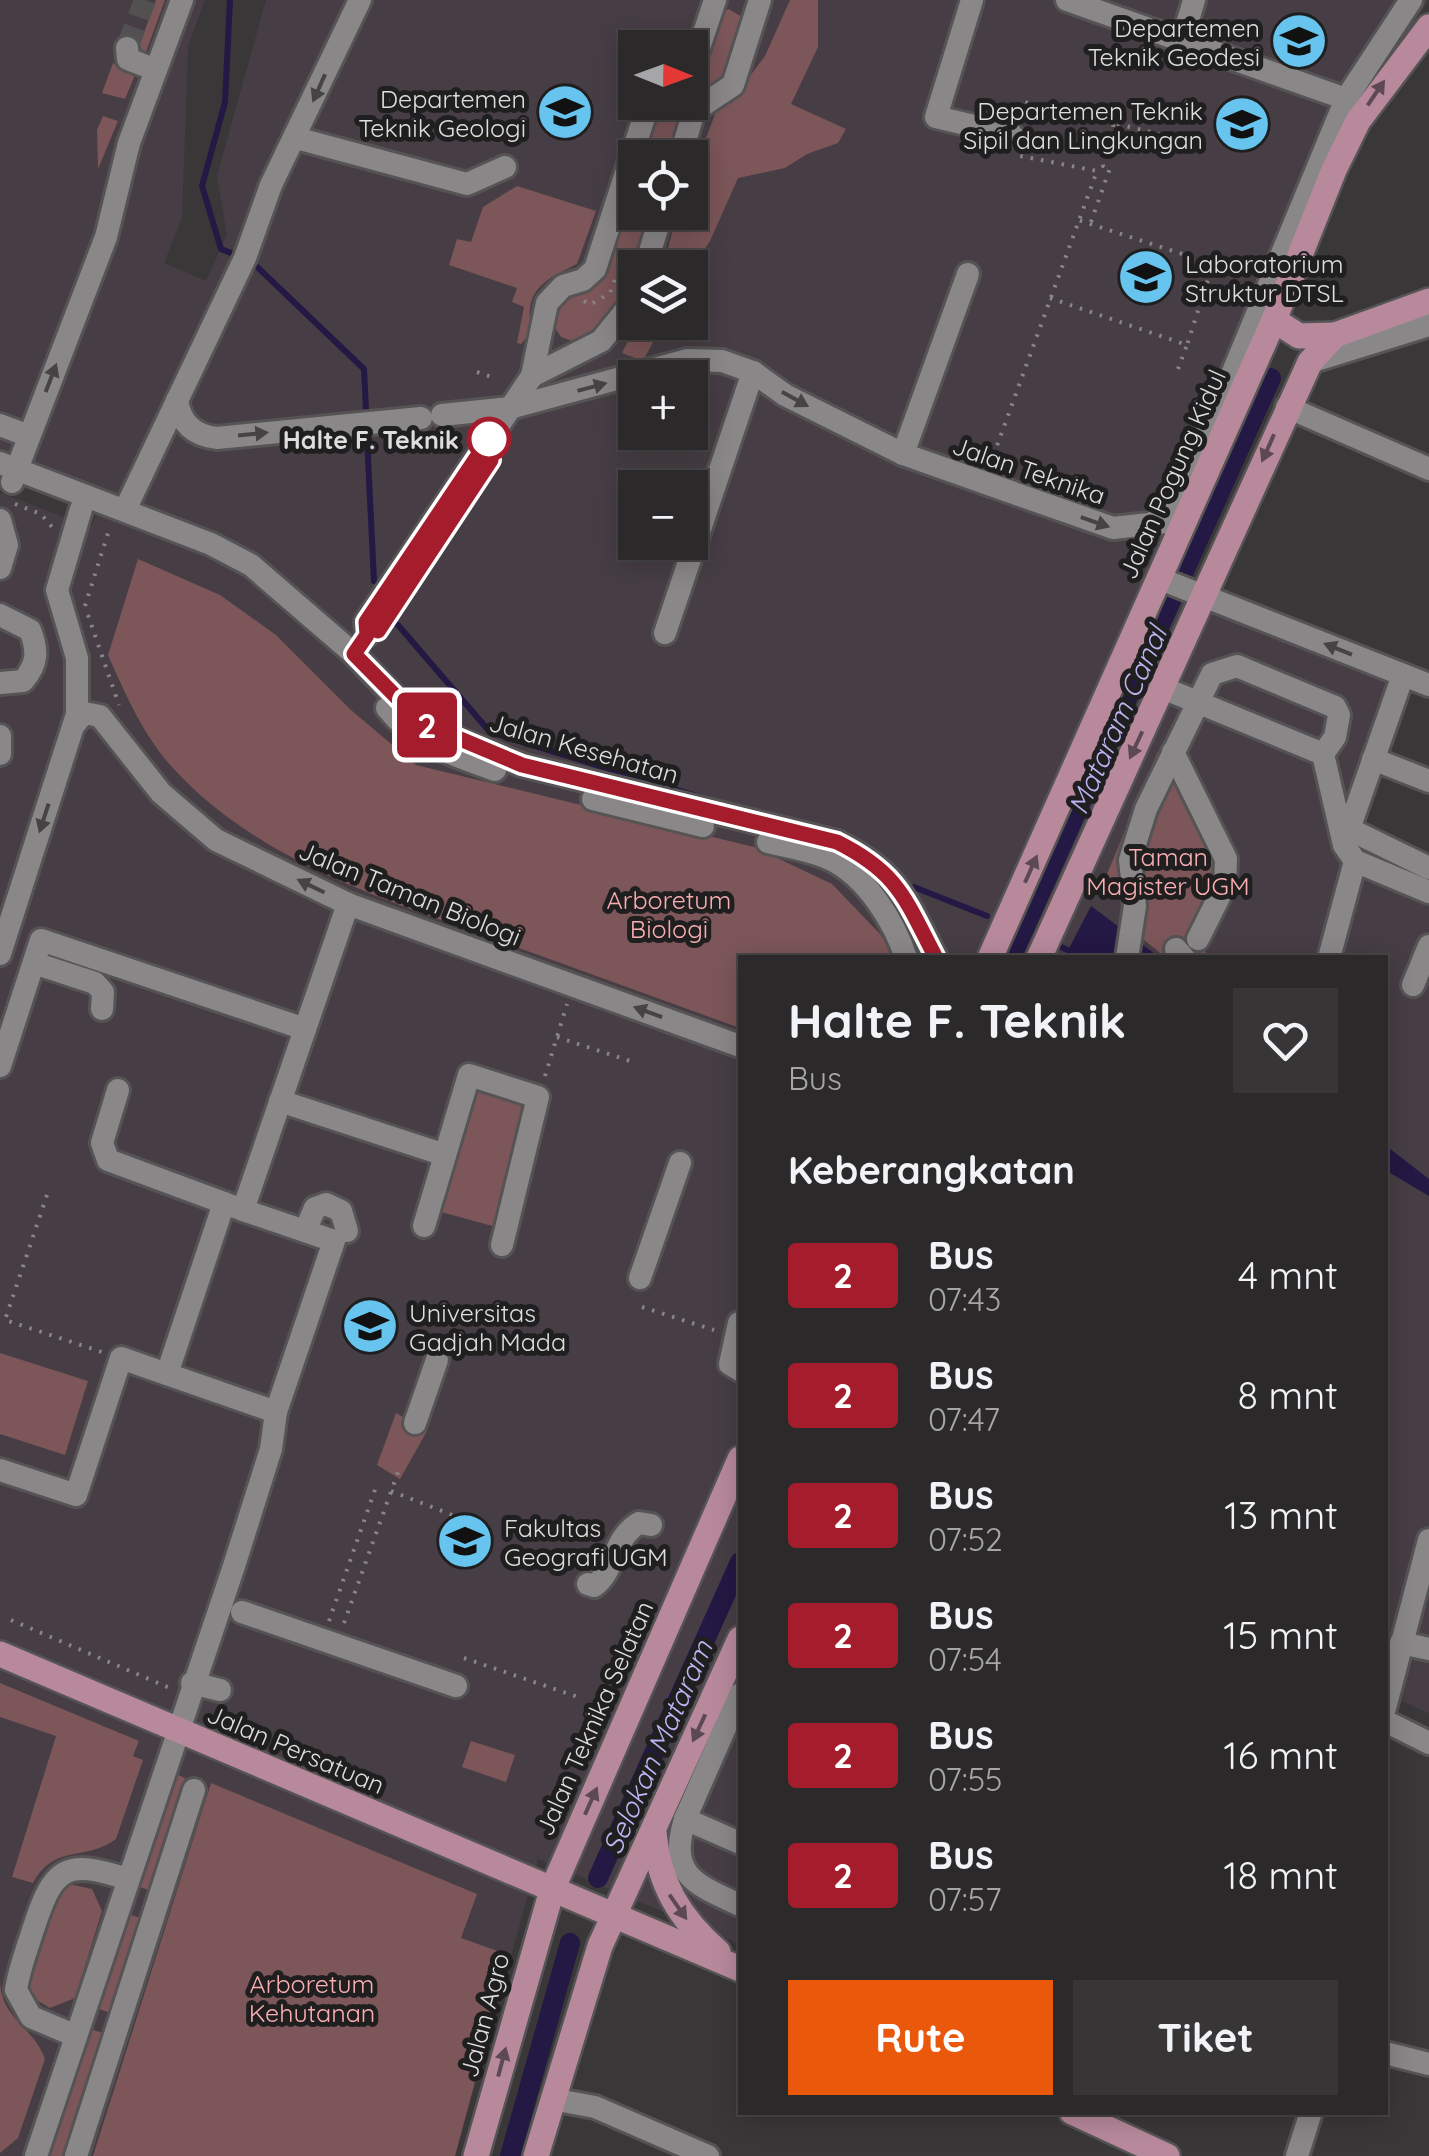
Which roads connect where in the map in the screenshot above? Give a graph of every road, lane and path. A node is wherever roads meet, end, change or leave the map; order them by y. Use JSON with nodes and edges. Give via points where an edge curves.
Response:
{"nodes":[{"id":1,"x":182,"y":0,"type":"edge"},
{"id":2,"x":360,"y":0,"type":"edge"},
{"id":3,"x":715,"y":0,"type":"edge"},
{"id":4,"x":760,"y":0,"type":"edge"},
{"id":5,"x":972,"y":0,"type":"edge"},
{"id":6,"x":1067,"y":0,"type":"edge"},
{"id":7,"x":1194,"y":0,"type":"edge"},
{"id":8,"x":1411,"y":0,"type":"edge"},
{"id":9,"x":1429,"y":27,"type":"edge"},
{"id":10,"x":706,"y":30,"type":"edge"},
{"id":11,"x":1183,"y":38,"type":"junction"},
{"id":12,"x":127,"y":48,"type":"dead end"},
{"id":13,"x":156,"y":70,"type":"junction"},
{"id":14,"x":1346,"y":98,"type":"junction"},
{"id":15,"x":992,"y":109,"type":"dead end"},
{"id":16,"x":643,"y":120,"type":"edge"},
{"id":17,"x":1114,"y":122,"type":"junction"},
{"id":18,"x":296,"y":138,"type":"junction"},
{"id":19,"x":685,"y":140,"type":"edge"},
{"id":20,"x":1189,"y":142,"type":"dead end"},
{"id":21,"x":1006,"y":147,"type":"junction"},
{"id":22,"x":505,"y":167,"type":"dead end"},
{"id":23,"x":1094,"y":178,"type":"junction"},
{"id":24,"x":1106,"y":182,"type":"junction"},
{"id":25,"x":1078,"y":220,"type":"junction"},
{"id":26,"x":1091,"y":224,"type":"junction"},
{"id":27,"x":968,"y":274,"type":"dead end"},
{"id":28,"x":1050,"y":298,"type":"junction"},
{"id":29,"x":1429,"y":301,"type":"edge"},
{"id":30,"x":618,"y":320,"type":"edge"},
{"id":31,"x":1274,"y":320,"type":"junction"},
{"id":32,"x":1429,"y":325,"type":"edge"},
{"id":33,"x":1335,"y":336,"type":"junction"},
{"id":34,"x":1186,"y":345,"type":"junction"},
{"id":35,"x":1310,"y":362,"type":"junction"},
{"id":36,"x":1178,"y":368,"type":"dead end"},
{"id":37,"x":477,"y":372,"type":"dead end"},
{"id":38,"x":752,"y":372,"type":"junction"},
{"id":39,"x":492,"y":376,"type":"dead end"},
{"id":40,"x":532,"y":376,"type":"junction"},
{"id":41,"x":177,"y":400,"type":"junction"},
{"id":42,"x":1287,"y":407,"type":"junction"},
{"id":43,"x":510,"y":408,"type":"junction"},
{"id":44,"x":0,"y":426,"type":"edge"},
{"id":45,"x":29,"y":436,"type":"junction"},
{"id":46,"x":903,"y":454,"type":"junction"},
{"id":47,"x":1429,"y":469,"type":"edge"},
{"id":48,"x":6,"y":478,"type":"edge"},
{"id":49,"x":984,"y":483,"type":"junction"},
{"id":50,"x":81,"y":509,"type":"junction"},
{"id":51,"x":119,"y":515,"type":"junction"},
{"id":52,"x":0,"y":520,"type":"edge"},
{"id":53,"x":1185,"y":520,"type":"junction"},
{"id":54,"x":1151,"y":526,"type":"junction"},
{"id":55,"x":56,"y":544,"type":"dead end"},
{"id":56,"x":0,"y":568,"type":"edge"},
{"id":57,"x":1163,"y":580,"type":"junction"},
{"id":58,"x":1200,"y":594,"type":"junction"},
{"id":59,"x":0,"y":615,"type":"edge"},
{"id":60,"x":665,"y":633,"type":"dead end"},
{"id":61,"x":365,"y":637,"type":"junction"},
{"id":62,"x":1403,"y":675,"type":"junction"},
{"id":63,"x":0,"y":683,"type":"edge"},
{"id":64,"x":1429,"y":685,"type":"edge"},
{"id":65,"x":1162,"y":688,"type":"junction"},
{"id":66,"x":1196,"y":700,"type":"junction"},
{"id":67,"x":114,"y":719,"type":"junction"},
{"id":68,"x":74,"y":725,"type":"junction"},
{"id":69,"x":0,"y":736,"type":"edge"},
{"id":70,"x":1173,"y":752,"type":"junction"},
{"id":71,"x":0,"y":754,"type":"edge"},
{"id":72,"x":1323,"y":754,"type":"junction"},
{"id":73,"x":1373,"y":759,"type":"junction"},
{"id":74,"x":1429,"y":781,"type":"edge"},
{"id":75,"x":834,"y":850,"type":"junction"},
{"id":76,"x":1354,"y":860,"type":"junction"},
{"id":77,"x":1429,"y":868,"type":"edge"},
{"id":78,"x":1429,"y":892,"type":"edge"},
{"id":79,"x":348,"y":904,"type":"junction"},
{"id":80,"x":1,"y":945,"type":"edge"},
{"id":81,"x":1429,"y":946,"type":"edge"},
{"id":82,"x":1186,"y":948,"type":"edge"},
{"id":83,"x":905,"y":955,"type":"edge"},
{"id":84,"x":934,"y":955,"type":"edge"},
{"id":85,"x":991,"y":955,"type":"edge"},
{"id":86,"x":1041,"y":955,"type":"edge"},
{"id":87,"x":1127,"y":955,"type":"edge"},
{"id":88,"x":1330,"y":955,"type":"edge"},
{"id":89,"x":34,"y":963,"type":"junction"},
{"id":90,"x":573,"y":985,"type":"junction"},
{"id":91,"x":1413,"y":985,"type":"dead end"},
{"id":92,"x":102,"y":1008,"type":"dead end"},
{"id":93,"x":305,"y":1029,"type":"junction"},
{"id":94,"x":557,"y":1038,"type":"junction"},
{"id":95,"x":738,"y":1045,"type":"edge"},
{"id":96,"x":634,"y":1062,"type":"dead end"},
{"id":97,"x":0,"y":1066,"type":"edge"},
{"id":98,"x":118,"y":1090,"type":"dead end"},
{"id":99,"x":538,"y":1097,"type":"junction"},
{"id":100,"x":280,"y":1101,"type":"junction"},
{"id":101,"x":445,"y":1154,"type":"junction"},
{"id":102,"x":680,"y":1163,"type":"dead end"},
{"id":103,"x":46,"y":1195,"type":"dead end"},
{"id":104,"x":233,"y":1207,"type":"junction"},
{"id":105,"x":424,"y":1226,"type":"dead end"},
{"id":106,"x":305,"y":1231,"type":"junction"},
{"id":107,"x":340,"y":1236,"type":"junction"},
{"id":108,"x":502,"y":1245,"type":"dead end"},
{"id":109,"x":640,"y":1278,"type":"dead end"},
{"id":110,"x":642,"y":1307,"type":"dead end"},
{"id":111,"x":6,"y":1320,"type":"junction"},
{"id":112,"x":738,"y":1325,"type":"edge"},
{"id":113,"x":0,"y":1328,"type":"edge"},
{"id":114,"x":732,"y":1346,"type":"junction"},
{"id":115,"x":121,"y":1358,"type":"junction"},
{"id":116,"x":437,"y":1360,"type":"dead end"},
{"id":117,"x":738,"y":1369,"type":"edge"},
{"id":118,"x":168,"y":1374,"type":"junction"},
{"id":119,"x":276,"y":1412,"type":"junction"},
{"id":120,"x":415,"y":1423,"type":"dead end"},
{"id":121,"x":738,"y":1464,"type":"edge"},
{"id":122,"x":0,"y":1470,"type":"edge"},
{"id":123,"x":398,"y":1472,"type":"dead end"},
{"id":124,"x":377,"y":1484,"type":"dead end"},
{"id":125,"x":391,"y":1491,"type":"junction"},
{"id":126,"x":466,"y":1520,"type":"dead end"},
{"id":127,"x":651,"y":1525,"type":"dead end"},
{"id":128,"x":1429,"y":1540,"type":"edge"},
{"id":129,"x":588,"y":1584,"type":"dead end"},
{"id":130,"x":242,"y":1612,"type":"dead end"},
{"id":131,"x":11,"y":1620,"type":"dead end"},
{"id":132,"x":328,"y":1623,"type":"dead end"},
{"id":133,"x":343,"y":1626,"type":"dead end"},
{"id":134,"x":1400,"y":1643,"type":"junction"},
{"id":135,"x":738,"y":1644,"type":"edge"},
{"id":136,"x":1429,"y":1649,"type":"edge"},
{"id":137,"x":0,"y":1654,"type":"edge"},
{"id":138,"x":464,"y":1658,"type":"dead end"},
{"id":139,"x":185,"y":1685,"type":"junction"},
{"id":140,"x":456,"y":1686,"type":"dead end"},
{"id":141,"x":220,"y":1690,"type":"dead end"},
{"id":142,"x":1388,"y":1695,"type":"edge"},
{"id":143,"x":578,"y":1697,"type":"dead end"},
{"id":144,"x":738,"y":1698,"type":"edge"},
{"id":145,"x":1388,"y":1722,"type":"edge"},
{"id":146,"x":176,"y":1730,"type":"junction"},
{"id":147,"x":1429,"y":1743,"type":"edge"},
{"id":148,"x":194,"y":1790,"type":"dead end"},
{"id":149,"x":684,"y":1819,"type":"junction"},
{"id":150,"x":654,"y":1828,"type":"junction"},
{"id":151,"x":738,"y":1841,"type":"edge"},
{"id":152,"x":124,"y":1888,"type":"junction"},
{"id":153,"x":560,"y":1893,"type":"junction"},
{"id":154,"x":738,"y":1905,"type":"edge"},
{"id":155,"x":156,"y":1910,"type":"junction"},
{"id":156,"x":605,"y":1912,"type":"junction"},
{"id":157,"x":738,"y":1968,"type":"edge"},
{"id":158,"x":79,"y":2026,"type":"junction"},
{"id":159,"x":118,"y":2027,"type":"junction"},
{"id":160,"x":1388,"y":2053,"type":"edge"},
{"id":161,"x":1429,"y":2064,"type":"edge"},
{"id":162,"x":552,"y":2099,"type":"junction"},
{"id":163,"x":1078,"y":2115,"type":"edge"},
{"id":164,"x":1310,"y":2115,"type":"edge"},
{"id":165,"x":36,"y":2156,"type":"edge"},
{"id":166,"x":76,"y":2156,"type":"edge"},
{"id":167,"x":476,"y":2156,"type":"edge"},
{"id":168,"x":536,"y":2156,"type":"edge"},
{"id":169,"x":708,"y":2156,"type":"edge"},
{"id":170,"x":1167,"y":2156,"type":"edge"},
{"id":171,"x":1297,"y":2156,"type":"edge"}],
"edges":[{"from":1,"to":13,"type":"street"},
{"from":2,"to":18,"type":"street","one_way":true},
{"from":3,"to":10,"type":"street"},
{"from":4,"to":19,"type":"street","via":[[733,85],[694,111]]},
{"from":5,"to":21,"type":"street","via":[[936,117]]},
{"from":6,"to":11,"type":"street"},
{"from":7,"to":11,"type":"street"},
{"from":8,"to":14,"type":"street"},
{"from":31,"to":9,"type":"main road","name":"Jalan Pogung Kidul","one_way":true,"via":[[1358,121]]},
{"from":11,"to":14,"type":"street"},
{"from":12,"to":13,"type":"street","via":[[128,59]]},
{"from":45,"to":13,"type":"street","one_way":true,"via":[[118,202],[129,143]]},
{"from":14,"to":54,"type":"street","via":[[1211,425],[1177,496]]},
{"from":15,"to":21,"type":"path","bridge":true,"via":[[979,148]]},
{"from":16,"to":40,"type":"street","via":[[595,269],[547,303]]},
{"from":17,"to":20,"type":"path"},
{"from":17,"to":21,"type":"path","via":[[1020,100]]},
{"from":17,"to":24,"type":"path","via":[[1103,166],[1110,168]]},
{"from":18,"to":22,"type":"street","via":[[468,184]]},
{"from":18,"to":41,"type":"street"},
{"from":21,"to":23,"type":"path","via":[[1097,171]]},
{"from":23,"to":24,"type":"path"},
{"from":23,"to":25,"type":"path"},
{"from":24,"to":26,"type":"path"},
{"from":25,"to":26,"type":"path"},
{"from":25,"to":28,"type":"path"},
{"from":26,"to":34,"type":"path","via":[[1213,264]]},
{"from":27,"to":46,"type":"street"},
{"from":28,"to":34,"type":"path"},
{"from":28,"to":49,"type":"path"},
{"from":29,"to":33,"type":"main road"},
{"from":30,"to":40,"type":"street","via":[[602,340]]},
{"from":31,"to":33,"type":"main road","via":[[1299,336]]},
{"from":31,"to":53,"type":"main road","name":"Jalan Pogung Kidul"},
{"from":32,"to":35,"type":"street"},
{"from":33,"to":35,"type":"main road"},
{"from":34,"to":36,"type":"path"},
{"from":35,"to":42,"type":"main road"},
{"from":37,"to":39,"type":"path"},
{"from":43,"to":38,"type":"street","name":"Jalan Teknika","one_way":true,"via":[[687,360],[722,361]]},
{"from":38,"to":46,"type":"street","name":"Jalan Teknika","one_way":true},
{"from":38,"to":60,"type":"street"},
{"from":40,"to":43,"type":"street"},
{"from":41,"to":43,"type":"street","name":"Jalan Teknika","one_way":true,"via":[[183,421],[208,437]]},
{"from":41,"to":51,"type":"street"},
{"from":42,"to":47,"type":"street"},
{"from":42,"to":58,"type":"main road","one_way":true},
{"from":43,"to":61,"type":"street"},
{"from":44,"to":45,"type":"street"},
{"from":45,"to":48,"type":"street"},
{"from":46,"to":49,"type":"street","name":"Jalan Teknika"},
{"from":48,"to":50,"type":"street","name":"Jalan Kesehatan"},
{"from":48,"to":51,"type":"street","name":"Jalan Kesehatan"},
{"from":48,"to":55,"type":"path","via":[[51,525]]},
{"from":49,"to":54,"type":"street","name":"Jalan Teknika","one_way":true,"via":[[1113,528]]},
{"from":50,"to":51,"type":"street","name":"Jalan Kesehatan"},
{"from":50,"to":68,"type":"street","via":[[58,583],[79,670]]},
{"from":51,"to":61,"type":"street","name":"Jalan Kesehatan","via":[[251,565]]},
{"from":51,"to":67,"type":"path","via":[[84,602]]},
{"from":52,"to":56,"type":"street","via":[[7,544]]},
{"from":53,"to":54,"type":"street","name":"Jalan Teknika"},
{"from":53,"to":57,"type":"main road","name":"Jalan Pogung Kidul"},
{"from":57,"to":58,"type":"street"},
{"from":85,"to":57,"type":"main road","name":"Jalan Pogung Kidul","one_way":true},
{"from":62,"to":58,"type":"street","one_way":true},
{"from":58,"to":65,"type":"main road"},
{"from":59,"to":63,"type":"street","via":[[30,630],[36,663],[23,681]]},
{"from":61,"to":75,"type":"street","name":"Jalan Kesehatan","via":[[422,723],[522,765]]},
{"from":62,"to":64,"type":"street"},
{"from":62,"to":73,"type":"street"},
{"from":65,"to":66,"type":"street"},
{"from":65,"to":86,"type":"main road","one_way":true},
{"from":66,"to":70,"type":"street"},
{"from":66,"to":72,"type":"street"},
{"from":66,"to":72,"type":"street","via":[[1212,674],[1237,666],[1334,707],[1335,736]]},
{"from":67,"to":68,"type":"street","via":[[87,712]]},
{"from":79,"to":67,"type":"street","name":"Jalan Taman Biologi","one_way":true,"via":[[212,837],[160,792]]},
{"from":68,"to":80,"type":"street","one_way":true},
{"from":69,"to":71,"type":"street"},
{"from":70,"to":82,"type":"street","via":[[1226,859],[1225,885]]},
{"from":70,"to":87,"type":"street","via":[[1130,860],[1135,906]]},
{"from":72,"to":76,"type":"street","via":[[1344,845]]},
{"from":73,"to":74,"type":"street"},
{"from":73,"to":77,"type":"street","via":[[1349,830]]},
{"from":75,"to":83,"type":"street","name":"Jalan Kesehatan","via":[[887,916]]},
{"from":75,"to":84,"type":"street","name":"Jalan Kesehatan","via":[[889,874]]},
{"from":76,"to":78,"type":"street"},
{"from":76,"to":88,"type":"street"},
{"from":79,"to":90,"type":"street","name":"Jalan Taman Biologi"},
{"from":79,"to":93,"type":"street"},
{"from":81,"to":91,"type":"street"},
{"from":89,"to":92,"type":"street","via":[[94,983],[103,992]]},
{"from":89,"to":93,"type":"street","via":[[41,940]]},
{"from":89,"to":97,"type":"street"},
{"from":90,"to":94,"type":"path"},
{"from":95,"to":90,"type":"street","name":"Jalan Taman Biologi","one_way":true},
{"from":93,"to":100,"type":"street"},
{"from":94,"to":96,"type":"path"},
{"from":94,"to":99,"type":"path"},
{"from":98,"to":104,"type":"street","via":[[102,1143],[108,1160]]},
{"from":99,"to":101,"type":"street","via":[[469,1074]]},
{"from":99,"to":108,"type":"street"},
{"from":100,"to":101,"type":"street"},
{"from":100,"to":104,"type":"street"},
{"from":101,"to":105,"type":"street"},
{"from":102,"to":109,"type":"street"},
{"from":103,"to":111,"type":"path"},
{"from":104,"to":106,"type":"street"},
{"from":104,"to":118,"type":"street"},
{"from":106,"to":107,"type":"street"},
{"from":106,"to":107,"type":"street","via":[[315,1208],[326,1204],[341,1211]]},
{"from":107,"to":119,"type":"street"},
{"from":110,"to":114,"type":"path","via":[[715,1330],[716,1341]]},
{"from":111,"to":113,"type":"path"},
{"from":111,"to":115,"type":"path"},
{"from":112,"to":114,"type":"street"},
{"from":114,"to":117,"type":"street","via":[[730,1364]]},
{"from":115,"to":118,"type":"street"},
{"from":115,"to":122,"type":"street","via":[[76,1495]]},
{"from":116,"to":120,"type":"street"},
{"from":118,"to":119,"type":"street"},
{"from":119,"to":139,"type":"street","via":[[271,1449]]},
{"from":153,"to":121,"type":"main road","name":"Jalan Teknika Selatan","one_way":true},
{"from":123,"to":125,"type":"path"},
{"from":124,"to":132,"type":"path"},
{"from":125,"to":126,"type":"path"},
{"from":125,"to":133,"type":"path"},
{"from":127,"to":129,"type":"street","via":[[639,1523],[624,1534],[603,1578]]},
{"from":128,"to":134,"type":"street"},
{"from":130,"to":140,"type":"street"},
{"from":131,"to":139,"type":"path","via":[[170,1690]]},
{"from":134,"to":136,"type":"street"},
{"from":134,"to":142,"type":"street"},
{"from":135,"to":150,"type":"main road","one_way":true},
{"from":137,"to":146,"type":"main road","name":"Jalan Persatuan"},
{"from":138,"to":143,"type":"path"},
{"from":139,"to":141,"type":"street"},
{"from":139,"to":146,"type":"street"},
{"from":144,"to":149,"type":"street"},
{"from":145,"to":147,"type":"street"},
{"from":146,"to":152,"type":"street"},
{"from":146,"to":153,"type":"main road","name":"Jalan Persatuan"},
{"from":148,"to":155,"type":"street"},
{"from":149,"to":151,"type":"street"},
{"from":149,"to":154,"type":"street","via":[[678,1859],[687,1876]]},
{"from":150,"to":156,"type":"main road"},
{"from":150,"to":157,"type":"main road","one_way":true,"via":[[657,1862],[680,1913]]},
{"from":152,"to":155,"type":"street"},
{"from":152,"to":158,"type":"street"},
{"from":152,"to":158,"type":"street","via":[[81,1866],[61,1874],[46,1891],[16,1990],[31,2016]]},
{"from":153,"to":156,"type":"main road","name":"Jalan Persatuan"},
{"from":167,"to":153,"type":"main road","name":"Jalan Agro","one_way":true},
{"from":155,"to":159,"type":"street"},
{"from":156,"to":157,"type":"main road","name":"Jalan Persatuan"},
{"from":156,"to":162,"type":"main road"},
{"from":158,"to":159,"type":"street"},
{"from":158,"to":165,"type":"street"},
{"from":159,"to":166,"type":"street"},
{"from":160,"to":161,"type":"street"},
{"from":162,"to":168,"type":"main road"},
{"from":162,"to":169,"type":"street","via":[[595,2107]]},
{"from":163,"to":170,"type":"main road"},
{"from":164,"to":171,"type":"street"}]}
